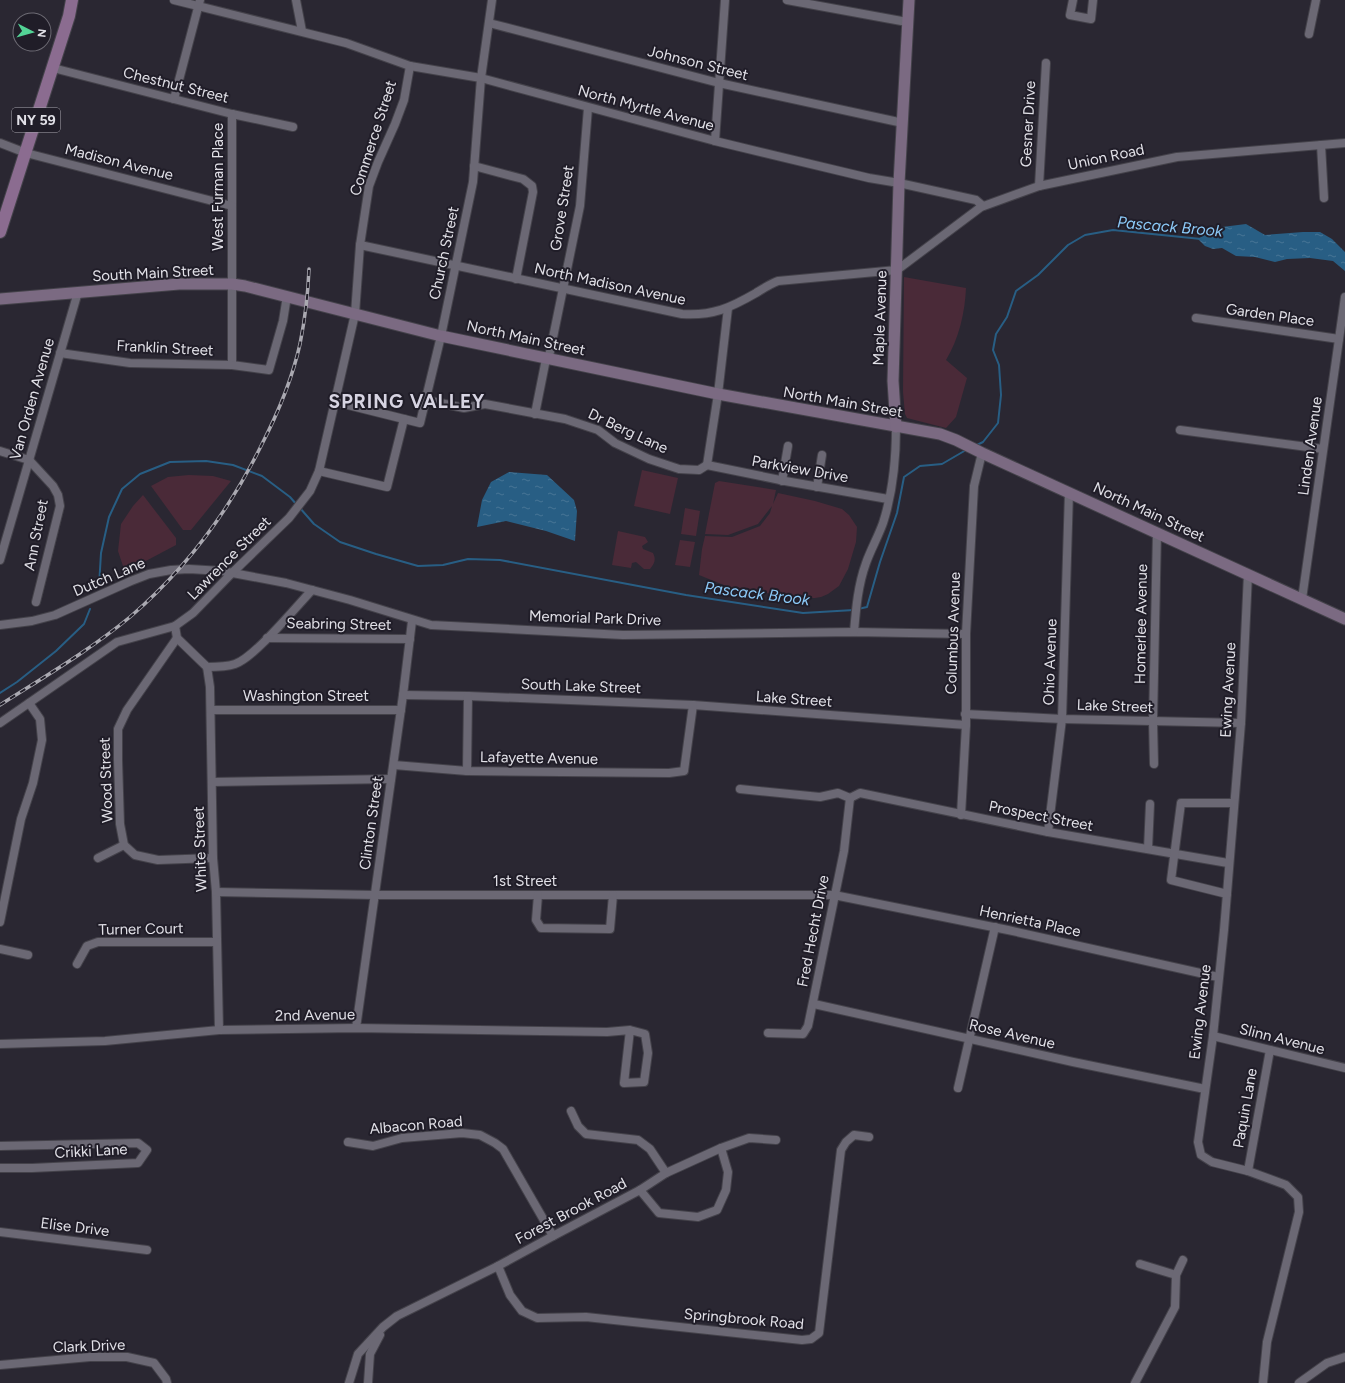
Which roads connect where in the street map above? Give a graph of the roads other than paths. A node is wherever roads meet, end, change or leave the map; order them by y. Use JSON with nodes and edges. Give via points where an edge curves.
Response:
{"nodes":[{"id":1,"x":174,"y":0,"type":"edge"},
{"id":2,"x":296,"y":0,"type":"edge"},
{"id":3,"x":492,"y":0,"type":"edge"},
{"id":4,"x":725,"y":0,"type":"edge"},
{"id":5,"x":787,"y":0,"type":"edge"},
{"id":6,"x":909,"y":0,"type":"edge"},
{"id":7,"x":1073,"y":0,"type":"edge"},
{"id":8,"x":1093,"y":0,"type":"edge"},
{"id":9,"x":1316,"y":0,"type":"edge"},
{"id":10,"x":73,"y":2,"type":"edge"},
{"id":11,"x":199,"y":3,"type":"edge"},
{"id":12,"x":907,"y":22,"type":"junction"},
{"id":13,"x":489,"y":23,"type":"junction"},
{"id":14,"x":302,"y":32,"type":"junction"},
{"id":15,"x":1309,"y":34,"type":"dead end"},
{"id":16,"x":1046,"y":63,"type":"dead end"},
{"id":17,"x":410,"y":66,"type":"junction"},
{"id":18,"x":53,"y":68,"type":"junction"},
{"id":19,"x":481,"y":78,"type":"junction"},
{"id":20,"x":719,"y":83,"type":"junction"},
{"id":21,"x":174,"y":99,"type":"junction"},
{"id":22,"x":588,"y":108,"type":"junction"},
{"id":23,"x":232,"y":114,"type":"junction"},
{"id":24,"x":902,"y":123,"type":"junction"},
{"id":25,"x":293,"y":127,"type":"dead end"},
{"id":26,"x":715,"y":141,"type":"junction"},
{"id":27,"x":0,"y":143,"type":"edge"},
{"id":28,"x":1345,"y":143,"type":"edge"},
{"id":29,"x":1321,"y":145,"type":"junction"},
{"id":30,"x":26,"y":153,"type":"junction"},
{"id":31,"x":474,"y":166,"type":"junction"},
{"id":32,"x":900,"y":183,"type":"junction"},
{"id":33,"x":1039,"y":186,"type":"junction"},
{"id":34,"x":1324,"y":198,"type":"dead end"},
{"id":35,"x":232,"y":206,"type":"junction"},
{"id":36,"x":983,"y":206,"type":"junction"},
{"id":37,"x":0,"y":232,"type":"edge"},
{"id":38,"x":360,"y":245,"type":"junction"},
{"id":39,"x":455,"y":266,"type":"junction"},
{"id":40,"x":897,"y":270,"type":"junction"},
{"id":41,"x":516,"y":279,"type":"junction"},
{"id":42,"x":232,"y":284,"type":"junction"},
{"id":43,"x":562,"y":288,"type":"junction"},
{"id":44,"x":78,"y":292,"type":"junction"},
{"id":45,"x":1345,"y":296,"type":"edge"},
{"id":46,"x":297,"y":298,"type":"junction"},
{"id":47,"x":0,"y":299,"type":"edge"},
{"id":48,"x":728,"y":308,"type":"junction"},
{"id":49,"x":355,"y":314,"type":"junction"},
{"id":50,"x":1196,"y":318,"type":"dead end"},
{"id":51,"x":441,"y":336,"type":"junction"},
{"id":52,"x":1339,"y":339,"type":"junction"},
{"id":53,"x":60,"y":353,"type":"junction"},
{"id":54,"x":548,"y":358,"type":"junction"},
{"id":55,"x":232,"y":365,"type":"junction"},
{"id":56,"x":718,"y":394,"type":"junction"},
{"id":57,"x":426,"y":400,"type":"junction"},
{"id":58,"x":336,"y":402,"type":"junction"},
{"id":59,"x":535,"y":414,"type":"junction"},
{"id":60,"x":404,"y":419,"type":"junction"},
{"id":61,"x":896,"y":427,"type":"junction"},
{"id":62,"x":1180,"y":430,"type":"dead end"},
{"id":63,"x":788,"y":446,"type":"dead end"},
{"id":64,"x":975,"y":449,"type":"junction"},
{"id":65,"x":1324,"y":449,"type":"junction"},
{"id":66,"x":0,"y":451,"type":"edge"},
{"id":67,"x":822,"y":455,"type":"dead end"},
{"id":68,"x":29,"y":460,"type":"junction"},
{"id":69,"x":707,"y":465,"type":"junction"},
{"id":70,"x":319,"y":471,"type":"junction"},
{"id":71,"x":782,"y":480,"type":"junction"},
{"id":72,"x":817,"y":487,"type":"junction"},
{"id":73,"x":1069,"y":492,"type":"junction"},
{"id":74,"x":888,"y":499,"type":"junction"},
{"id":75,"x":1157,"y":532,"type":"junction"},
{"id":76,"x":0,"y":560,"type":"edge"},
{"id":77,"x":231,"y":574,"type":"junction"},
{"id":78,"x":1248,"y":574,"type":"junction"},
{"id":79,"x":312,"y":590,"type":"junction"},
{"id":80,"x":1302,"y":599,"type":"junction"},
{"id":81,"x":36,"y":602,"type":"dead end"},
{"id":82,"x":1345,"y":619,"type":"edge"},
{"id":83,"x":412,"y":620,"type":"junction"},
{"id":84,"x":0,"y":625,"type":"edge"},
{"id":85,"x":175,"y":626,"type":"junction"},
{"id":86,"x":854,"y":632,"type":"junction"},
{"id":87,"x":966,"y":634,"type":"junction"},
{"id":88,"x":177,"y":638,"type":"junction"},
{"id":89,"x":267,"y":638,"type":"junction"},
{"id":90,"x":410,"y":639,"type":"junction"},
{"id":91,"x":207,"y":667,"type":"junction"},
{"id":92,"x":404,"y":695,"type":"junction"},
{"id":93,"x":468,"y":696,"type":"junction"},
{"id":94,"x":29,"y":703,"type":"junction"},
{"id":95,"x":693,"y":705,"type":"junction"},
{"id":96,"x":211,"y":710,"type":"junction"},
{"id":97,"x":401,"y":710,"type":"junction"},
{"id":98,"x":965,"y":714,"type":"junction"},
{"id":99,"x":1062,"y":719,"type":"junction"},
{"id":100,"x":1153,"y":721,"type":"junction"},
{"id":101,"x":0,"y":723,"type":"edge"},
{"id":102,"x":1241,"y":723,"type":"junction"},
{"id":103,"x":966,"y":725,"type":"junction"},
{"id":104,"x":1154,"y":764,"type":"dead end"},
{"id":105,"x":394,"y":765,"type":"junction"},
{"id":106,"x":467,"y":771,"type":"junction"},
{"id":107,"x":391,"y":779,"type":"junction"},
{"id":108,"x":212,"y":782,"type":"junction"},
{"id":109,"x":740,"y":789,"type":"dead end"},
{"id":110,"x":850,"y":798,"type":"junction"},
{"id":111,"x":1234,"y":803,"type":"junction"},
{"id":112,"x":1150,"y":804,"type":"dead end"},
{"id":113,"x":961,"y":815,"type":"junction"},
{"id":114,"x":1048,"y":832,"type":"junction"},
{"id":115,"x":124,"y":845,"type":"junction"},
{"id":116,"x":1148,"y":849,"type":"junction"},
{"id":117,"x":1175,"y":853,"type":"junction"},
{"id":118,"x":98,"y":858,"type":"dead end"},
{"id":119,"x":213,"y":858,"type":"junction"},
{"id":120,"x":1228,"y":862,"type":"junction"},
{"id":121,"x":216,"y":892,"type":"junction"},
{"id":122,"x":1227,"y":894,"type":"junction"},
{"id":123,"x":376,"y":895,"type":"junction"},
{"id":124,"x":538,"y":895,"type":"junction"},
{"id":125,"x":613,"y":895,"type":"junction"},
{"id":126,"x":834,"y":895,"type":"junction"},
{"id":127,"x":0,"y":922,"type":"edge"},
{"id":128,"x":995,"y":927,"type":"junction"},
{"id":129,"x":217,"y":942,"type":"junction"},
{"id":130,"x":0,"y":950,"type":"edge"},
{"id":131,"x":28,"y":955,"type":"dead end"},
{"id":132,"x":77,"y":964,"type":"dead end"},
{"id":133,"x":1218,"y":977,"type":"junction"},
{"id":134,"x":814,"y":1004,"type":"junction"},
{"id":135,"x":356,"y":1028,"type":"junction"},
{"id":136,"x":219,"y":1030,"type":"junction"},
{"id":137,"x":630,"y":1030,"type":"junction"},
{"id":138,"x":768,"y":1033,"type":"dead end"},
{"id":139,"x":1213,"y":1036,"type":"junction"},
{"id":140,"x":969,"y":1038,"type":"junction"},
{"id":141,"x":0,"y":1044,"type":"edge"},
{"id":142,"x":1270,"y":1050,"type":"junction"},
{"id":143,"x":1345,"y":1068,"type":"edge"},
{"id":144,"x":958,"y":1088,"type":"dead end"},
{"id":145,"x":1205,"y":1089,"type":"junction"},
{"id":146,"x":571,"y":1111,"type":"dead end"},
{"id":147,"x":869,"y":1137,"type":"dead end"},
{"id":148,"x":776,"y":1140,"type":"dead end"},
{"id":149,"x":348,"y":1142,"type":"dead end"},
{"id":150,"x":0,"y":1146,"type":"edge"},
{"id":151,"x":721,"y":1148,"type":"junction"},
{"id":152,"x":0,"y":1168,"type":"edge"},
{"id":153,"x":1248,"y":1171,"type":"junction"},
{"id":154,"x":666,"y":1173,"type":"junction"},
{"id":155,"x":640,"y":1190,"type":"junction"},
{"id":156,"x":0,"y":1232,"type":"edge"},
{"id":157,"x":552,"y":1236,"type":"junction"},
{"id":158,"x":147,"y":1250,"type":"dead end"},
{"id":159,"x":1183,"y":1260,"type":"dead end"},
{"id":160,"x":1140,"y":1264,"type":"dead end"},
{"id":161,"x":498,"y":1266,"type":"junction"},
{"id":162,"x":1176,"y":1275,"type":"junction"},
{"id":163,"x":383,"y":1327,"type":"junction"},
{"id":164,"x":1345,"y":1357,"type":"edge"},
{"id":165,"x":0,"y":1365,"type":"edge"},
{"id":166,"x":167,"y":1383,"type":"edge"},
{"id":167,"x":349,"y":1383,"type":"edge"},
{"id":168,"x":368,"y":1383,"type":"edge"},
{"id":169,"x":1135,"y":1383,"type":"edge"},
{"id":170,"x":1263,"y":1383,"type":"edge"},
{"id":171,"x":1299,"y":1383,"type":"edge"}],
"edges":[{"from":1,"to":11,"type":"street","name":"North Myrtle Avenue"},
{"from":2,"to":14,"type":"street"},
{"from":3,"to":13,"type":"street","name":"Church Street"},
{"from":4,"to":20,"type":"street"},
{"from":5,"to":12,"type":"street"},
{"from":6,"to":12,"type":"main road","name":"Maple Avenue"},
{"from":7,"to":8,"type":"street","via":[[1070,15],[1090,19]]},
{"from":9,"to":15,"type":"street"},
{"from":10,"to":18,"type":"main road","number":"NY 59"},
{"from":11,"to":14,"type":"street","name":"North Myrtle Avenue"},
{"from":11,"to":21,"type":"street"},
{"from":12,"to":24,"type":"main road","name":"Maple Avenue"},
{"from":13,"to":19,"type":"street","name":"Church Street"},
{"from":13,"to":20,"type":"street","name":"Johnson Street"},
{"from":14,"to":17,"type":"street","name":"North Myrtle Avenue","via":[[346,43]]},
{"from":16,"to":33,"type":"street","name":"Gesner Drive"},
{"from":17,"to":19,"type":"street","name":"North Myrtle Avenue"},
{"from":17,"to":38,"type":"street","name":"Commerce Street","via":[[402,106],[369,186]]},
{"from":18,"to":21,"type":"street","name":"Chestnut Street"},
{"from":18,"to":30,"type":"main road","number":"NY 59"},
{"from":19,"to":22,"type":"street","name":"North Myrtle Avenue"},
{"from":19,"to":31,"type":"street","name":"Church Street"},
{"from":20,"to":24,"type":"street","name":"Johnson Street"},
{"from":20,"to":26,"type":"street"},
{"from":21,"to":23,"type":"street","name":"Chestnut Street"},
{"from":22,"to":26,"type":"street","name":"North Myrtle Avenue"},
{"from":22,"to":43,"type":"street","name":"Grove Street","via":[[580,206]]},
{"from":23,"to":25,"type":"street","name":"Chestnut Street"},
{"from":23,"to":35,"type":"street","name":"West Furman Place"},
{"from":24,"to":32,"type":"main road","name":"Maple Avenue"},
{"from":26,"to":32,"type":"street","name":"North Myrtle Avenue"},
{"from":27,"to":30,"type":"street","name":"Madison Avenue"},
{"from":28,"to":29,"type":"street","name":"Union Road"},
{"from":29,"to":33,"type":"street","name":"Union Road","via":[[1177,157]]},
{"from":29,"to":34,"type":"street"},
{"from":30,"to":35,"type":"street","name":"Madison Avenue"},
{"from":30,"to":37,"type":"main road","number":"NY 59"},
{"from":31,"to":39,"type":"street","name":"Church Street","via":[[473,182]]},
{"from":31,"to":41,"type":"street","via":[[523,180],[532,186],[533,192]]},
{"from":32,"to":36,"type":"street","name":"North Myrtle Avenue","via":[[976,200]]},
{"from":32,"to":40,"type":"main road","name":"Maple Avenue"},
{"from":33,"to":36,"type":"street","name":"Union Road"},
{"from":35,"to":42,"type":"street","name":"West Furman Place"},
{"from":36,"to":40,"type":"street","name":"Union Road"},
{"from":38,"to":39,"type":"street","name":"North Madison Avenue"},
{"from":38,"to":49,"type":"street","name":"Commerce Street"},
{"from":39,"to":41,"type":"street","name":"North Madison Avenue"},
{"from":39,"to":51,"type":"street","name":"Church Street"},
{"from":40,"to":48,"type":"street","name":"North Madison Avenue","via":[[778,281]]},
{"from":40,"to":61,"type":"main road","name":"Maple Avenue","via":[[893,381]]},
{"from":41,"to":43,"type":"street","name":"North Madison Avenue"},
{"from":42,"to":44,"type":"main road","name":"South Main Street","via":[[179,284]]},
{"from":42,"to":46,"type":"main road","name":"South Main Street"},
{"from":42,"to":55,"type":"street","name":"West Furman Place"},
{"from":43,"to":48,"type":"street","name":"North Madison Avenue","via":[[682,314],[713,313]]},
{"from":43,"to":54,"type":"street","name":"Grove Street"},
{"from":44,"to":47,"type":"main road","name":"South Main Street"},
{"from":44,"to":53,"type":"street","name":"Van Orden Avenue"},
{"from":45,"to":52,"type":"street","name":"Linden Avenue"},
{"from":46,"to":49,"type":"main road","name":"North Main Street"},
{"from":46,"to":55,"type":"street","name":"Franklin Street","via":[[283,321],[269,370]]},
{"from":48,"to":56,"type":"street"},
{"from":49,"to":51,"type":"main road","name":"North Main Street"},
{"from":49,"to":58,"type":"street","name":"Lawrence Street"},
{"from":50,"to":52,"type":"street","name":"Garden Place"},
{"from":51,"to":54,"type":"main road","name":"North Main Street"},
{"from":51,"to":57,"type":"street","name":"Church Street"},
{"from":52,"to":65,"type":"street","name":"Linden Avenue"},
{"from":53,"to":55,"type":"street","name":"Franklin Street","via":[[130,363]]},
{"from":53,"to":68,"type":"street","name":"Van Orden Avenue"},
{"from":54,"to":56,"type":"main road","name":"North Main Street"},
{"from":54,"to":59,"type":"street"},
{"from":56,"to":61,"type":"main road","name":"North Main Street"},
{"from":56,"to":69,"type":"street"},
{"from":57,"to":59,"type":"street","name":"Dr Berg Lane","via":[[464,408],[485,404]]},
{"from":57,"to":60,"type":"street","name":"Church Street","via":[[420,423]]},
{"from":58,"to":60,"type":"street"},
{"from":58,"to":70,"type":"street","name":"Lawrence Street"},
{"from":59,"to":69,"type":"street","name":"Dr Berg Lane","via":[[564,419],[598,430],[615,443],[649,459],[679,469],[699,470]]},
{"from":60,"to":70,"type":"street","via":[[387,487]]},
{"from":61,"to":64,"type":"main road","name":"North Main Street","via":[[940,434]]},
{"from":61,"to":74,"type":"street","name":"Maple Avenue","via":[[894,474]]},
{"from":62,"to":65,"type":"street"},
{"from":63,"to":71,"type":"street"},
{"from":64,"to":73,"type":"main road","name":"North Main Street"},
{"from":64,"to":87,"type":"street","name":"Columbus Avenue"},
{"from":65,"to":80,"type":"street","name":"Linden Avenue"},
{"from":66,"to":68,"type":"street"},
{"from":67,"to":72,"type":"street"},
{"from":68,"to":76,"type":"street","name":"Van Orden Avenue"},
{"from":68,"to":81,"type":"street","name":"Ann Street","via":[[53,486],[60,506]]},
{"from":69,"to":71,"type":"street","name":"Parkview Drive"},
{"from":70,"to":77,"type":"street","name":"Lawrence Street","via":[[302,503]]},
{"from":71,"to":72,"type":"street","name":"Parkview Drive"},
{"from":72,"to":74,"type":"street","name":"Parkview Drive"},
{"from":73,"to":75,"type":"main road","name":"North Main Street"},
{"from":73,"to":99,"type":"street","name":"Ohio Avenue"},
{"from":74,"to":86,"type":"street","name":"Maple Avenue","via":[[883,524],[862,574],[856,602]]},
{"from":75,"to":78,"type":"main road","name":"North Main Street"},
{"from":75,"to":100,"type":"street","name":"Homerlee Avenue"},
{"from":77,"to":79,"type":"street","name":"Memorial Park Drive"},
{"from":77,"to":84,"type":"street","name":"Dutch Lane","via":[[199,569],[155,572],[55,615]]},
{"from":77,"to":85,"type":"street","name":"Lawrence Street","via":[[193,613]]},
{"from":78,"to":80,"type":"main road","name":"North Main Street"},
{"from":78,"to":102,"type":"street","name":"Ewing Avenue"},
{"from":79,"to":83,"type":"street","name":"Memorial Park Drive"},
{"from":79,"to":89,"type":"street"},
{"from":80,"to":82,"type":"main road","name":"North Main Street"},
{"from":83,"to":86,"type":"street","name":"Memorial Park Drive","via":[[454,627],[623,635]]},
{"from":83,"to":90,"type":"street","name":"Clinton Street"},
{"from":85,"to":88,"type":"street"},
{"from":85,"to":94,"type":"street","name":"Lawrence Street","via":[[117,642]]},
{"from":86,"to":87,"type":"street","name":"Memorial Park Drive"},
{"from":87,"to":98,"type":"street","name":"Columbus Avenue"},
{"from":88,"to":91,"type":"street"},
{"from":88,"to":115,"type":"street","name":"Wood Street","via":[[127,710],[118,729],[120,824]]},
{"from":89,"to":90,"type":"street","name":"Seabring Street"},
{"from":89,"to":91,"type":"street","via":[[235,664]]},
{"from":90,"to":92,"type":"street","name":"Clinton Street"},
{"from":91,"to":96,"type":"street","name":"White Street"},
{"from":92,"to":93,"type":"street"},
{"from":92,"to":97,"type":"street","name":"Clinton Street"},
{"from":93,"to":95,"type":"street","name":"South Lake Street"},
{"from":93,"to":106,"type":"street"},
{"from":94,"to":101,"type":"street","name":"Lawrence Street"},
{"from":94,"to":127,"type":"street","via":[[40,719],[42,740],[33,783],[21,820]]},
{"from":95,"to":103,"type":"street","name":"Lake Street"},
{"from":95,"to":106,"type":"street","name":"Lafayette Avenue","via":[[684,771]]},
{"from":96,"to":97,"type":"street","name":"Washington Street"},
{"from":96,"to":108,"type":"street","name":"White Street"},
{"from":97,"to":105,"type":"street","name":"Clinton Street"},
{"from":98,"to":99,"type":"street","name":"Lake Street"},
{"from":98,"to":103,"type":"street","name":"Columbus Avenue"},
{"from":99,"to":100,"type":"street","name":"Lake Street"},
{"from":99,"to":114,"type":"street","name":"Ohio Avenue"},
{"from":100,"to":102,"type":"street","name":"Lake Street"},
{"from":100,"to":104,"type":"street","name":"Homerlee Avenue"},
{"from":102,"to":111,"type":"street","name":"Ewing Avenue"},
{"from":103,"to":113,"type":"street","name":"Columbus Avenue"},
{"from":105,"to":106,"type":"street","name":"Lafayette Avenue"},
{"from":105,"to":107,"type":"street","name":"Clinton Street"},
{"from":107,"to":108,"type":"street"},
{"from":107,"to":123,"type":"street","name":"Clinton Street"},
{"from":108,"to":119,"type":"street","name":"White Street"},
{"from":109,"to":110,"type":"street","name":"Prospect Street","via":[[820,797],[838,793]]},
{"from":110,"to":113,"type":"street","name":"Prospect Street","via":[[860,793]]},
{"from":110,"to":126,"type":"street","name":"Fred Hecht Drive","via":[[844,850]]},
{"from":111,"to":117,"type":"street","via":[[1181,803]]},
{"from":111,"to":120,"type":"street","name":"Ewing Avenue"},
{"from":112,"to":116,"type":"street"},
{"from":113,"to":114,"type":"street","name":"Prospect Street"},
{"from":114,"to":116,"type":"street","name":"Prospect Street"},
{"from":115,"to":118,"type":"street"},
{"from":115,"to":119,"type":"street","via":[[135,855],[158,860]]},
{"from":116,"to":117,"type":"street","name":"Prospect Street"},
{"from":117,"to":120,"type":"street","name":"Prospect Street"},
{"from":117,"to":122,"type":"street","via":[[1171,880]]},
{"from":119,"to":121,"type":"street","name":"White Street"},
{"from":120,"to":122,"type":"street","name":"Ewing Avenue"},
{"from":121,"to":123,"type":"street","name":"1st Street"},
{"from":121,"to":129,"type":"street","name":"White Street"},
{"from":122,"to":133,"type":"street","name":"Ewing Avenue"},
{"from":123,"to":124,"type":"street","name":"1st Street"},
{"from":123,"to":135,"type":"street","name":"Clinton Street"},
{"from":124,"to":125,"type":"street","name":"1st Street"},
{"from":124,"to":125,"type":"street","via":[[536,920],[541,928],[610,929]]},
{"from":125,"to":126,"type":"street","name":"1st Street"},
{"from":126,"to":128,"type":"street","name":"Henrietta Place"},
{"from":126,"to":134,"type":"street","name":"Fred Hecht Drive"},
{"from":128,"to":133,"type":"street","name":"Henrietta Place"},
{"from":128,"to":140,"type":"street"},
{"from":129,"to":132,"type":"street","name":"Turner Court","via":[[98,942],[87,946]]},
{"from":129,"to":136,"type":"street","name":"White Street"},
{"from":130,"to":131,"type":"street"},
{"from":133,"to":139,"type":"street","name":"Ewing Avenue"},
{"from":134,"to":138,"type":"street","name":"Fred Hecht Drive","via":[[803,1034]]},
{"from":134,"to":140,"type":"street","name":"Rose Avenue"},
{"from":135,"to":136,"type":"street","name":"2nd Avenue"},
{"from":135,"to":137,"type":"street","name":"2nd Avenue","via":[[607,1032]]},
{"from":136,"to":141,"type":"street","name":"2nd Avenue","via":[[105,1041]]},
{"from":137,"to":137,"type":"street","via":[[624,1083],[644,1082],[648,1053],[645,1034]]},
{"from":139,"to":142,"type":"street","name":"Slinn Avenue"},
{"from":139,"to":145,"type":"street","name":"Ewing Avenue"},
{"from":140,"to":144,"type":"street"},
{"from":140,"to":145,"type":"street","name":"Rose Avenue"},
{"from":142,"to":143,"type":"street","name":"Slinn Avenue"},
{"from":142,"to":153,"type":"street","name":"Paquin Lane"},
{"from":145,"to":153,"type":"street","name":"Ewing Avenue","via":[[1198,1142],[1201,1155],[1212,1162]]},
{"from":146,"to":154,"type":"street","via":[[578,1126],[586,1134],[638,1140],[650,1149]]},
{"from":147,"to":161,"type":"street","name":"Springbrook Road","via":[[854,1135],[841,1150],[819,1333],[812,1339],[586,1317],[537,1318],[522,1311],[510,1295]]},
{"from":148,"to":151,"type":"street","name":"Forest Brook Road","via":[[749,1138]]},
{"from":149,"to":157,"type":"street","name":"Albacon Road","via":[[374,1146],[402,1138],[462,1133],[480,1135],[503,1149]]},
{"from":150,"to":152,"type":"street","name":"Crikki Lane","via":[[138,1143],[147,1150],[138,1163]]},
{"from":151,"to":154,"type":"street","name":"Forest Brook Road"},
{"from":151,"to":155,"type":"street","via":[[728,1172],[726,1190],[717,1210],[698,1217],[659,1212]]},
{"from":153,"to":170,"type":"street","name":"Ewing Avenue","via":[[1286,1185],[1298,1197],[1299,1212],[1267,1342]]},
{"from":154,"to":155,"type":"street","name":"Forest Brook Road"},
{"from":155,"to":157,"type":"street","name":"Forest Brook Road"},
{"from":156,"to":158,"type":"street","name":"Elise Drive"},
{"from":157,"to":161,"type":"street","name":"Forest Brook Road"},
{"from":159,"to":162,"type":"street"},
{"from":160,"to":162,"type":"street"},
{"from":161,"to":163,"type":"street","name":"Forest Brook Road","via":[[397,1316]]},
{"from":162,"to":169,"type":"street","via":[[1176,1307]]},
{"from":163,"to":167,"type":"street","name":"Forest Brook Road","via":[[358,1354]]},
{"from":163,"to":168,"type":"street","name":"Forest Brook Road","via":[[370,1354]]},
{"from":164,"to":171,"type":"street","via":[[1327,1363]]},
{"from":165,"to":166,"type":"street","name":"Clark Drive","via":[[90,1357],[127,1357],[154,1363]]}]}
